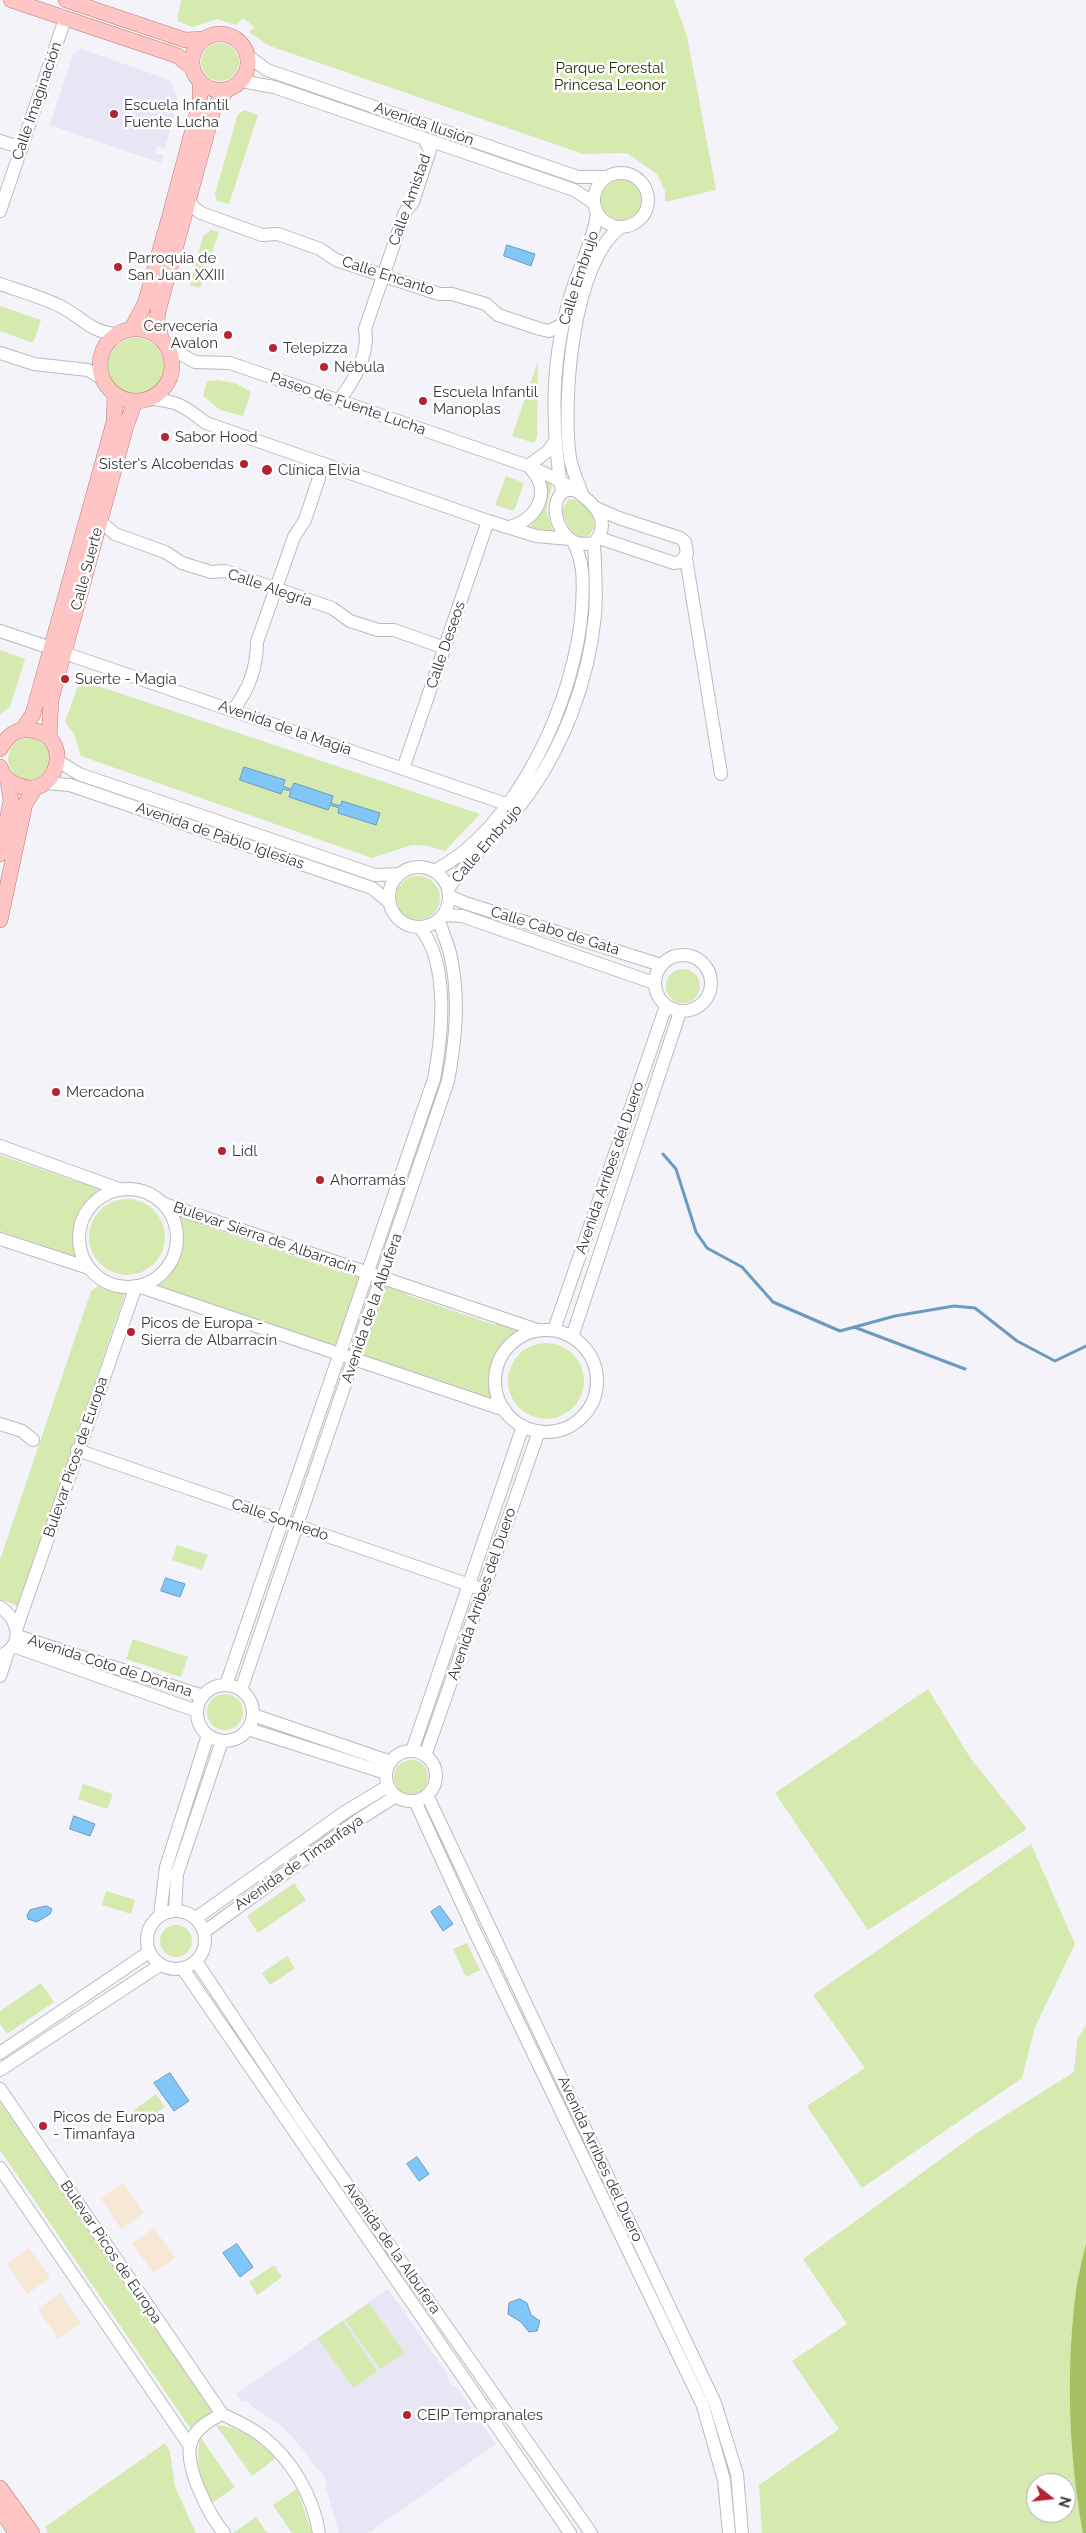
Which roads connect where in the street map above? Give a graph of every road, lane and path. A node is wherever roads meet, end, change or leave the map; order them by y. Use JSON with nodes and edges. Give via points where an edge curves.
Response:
{"nodes":[{"id":1,"x":11,"y":0,"type":"edge"},
{"id":2,"x":66,"y":0,"type":"edge"},
{"id":3,"x":65,"y":18,"type":"junction"},
{"id":4,"x":204,"y":39,"type":"junction"},
{"id":5,"x":247,"y":55,"type":"junction"},
{"id":6,"x":192,"y":68,"type":"junction"},
{"id":7,"x":241,"y":81,"type":"junction"},
{"id":8,"x":200,"y":83,"type":"junction"},
{"id":9,"x":228,"y":90,"type":"junction"},
{"id":10,"x":424,"y":139,"type":"junction"},
{"id":11,"x":0,"y":141,"type":"edge"},
{"id":12,"x":22,"y":148,"type":"junction"},
{"id":13,"x":606,"y":176,"type":"junction"},
{"id":14,"x":189,"y":199,"type":"junction"},
{"id":15,"x":596,"y":208,"type":"junction"},
{"id":16,"x":0,"y":211,"type":"edge"},
{"id":17,"x":621,"y":228,"type":"junction"},
{"id":18,"x":384,"y":275,"type":"junction"},
{"id":19,"x":0,"y":284,"type":"edge"},
{"id":20,"x":563,"y":324,"type":"junction"},
{"id":21,"x":132,"y":328,"type":"junction"},
{"id":22,"x":116,"y":334,"type":"junction"},
{"id":23,"x":165,"y":343,"type":"junction"},
{"id":24,"x":0,"y":353,"type":"edge"},
{"id":25,"x":102,"y":378,"type":"junction"},
{"id":26,"x":115,"y":395,"type":"junction"},
{"id":27,"x":142,"y":400,"type":"junction"},
{"id":28,"x":338,"y":400,"type":"junction"},
{"id":29,"x":556,"y":440,"type":"junction"},
{"id":30,"x":312,"y":460,"type":"junction"},
{"id":31,"x":528,"y":466,"type":"junction"},
{"id":32,"x":570,"y":489,"type":"junction"},
{"id":33,"x":596,"y":508,"type":"junction"},
{"id":34,"x":488,"y":520,"type":"junction"},
{"id":35,"x":100,"y":521,"type":"junction"},
{"id":36,"x":509,"y":527,"type":"junction"},
{"id":37,"x":571,"y":540,"type":"junction"},
{"id":38,"x":596,"y":540,"type":"junction"},
{"id":39,"x":686,"y":558,"type":"junction"},
{"id":40,"x":275,"y":589,"type":"junction"},
{"id":41,"x":0,"y":631,"type":"edge"},
{"id":42,"x":445,"y":648,"type":"junction"},
{"id":43,"x":58,"y":651,"type":"junction"},
{"id":44,"x":233,"y":710,"type":"junction"},
{"id":45,"x":23,"y":729,"type":"junction"},
{"id":46,"x":49,"y":738,"type":"junction"},
{"id":47,"x":2,"y":742,"type":"edge"},
{"id":48,"x":58,"y":761,"type":"junction"},
{"id":49,"x":0,"y":768,"type":"edge"},
{"id":50,"x":403,"y":769,"type":"junction"},
{"id":51,"x":721,"y":774,"type":"dead end"},
{"id":52,"x":8,"y":781,"type":"junction"},
{"id":53,"x":41,"y":785,"type":"junction"},
{"id":54,"x":506,"y":804,"type":"junction"},
{"id":55,"x":0,"y":854,"type":"edge"},
{"id":56,"x":434,"y":871,"type":"junction"},
{"id":57,"x":399,"y":874,"type":"junction"},
{"id":58,"x":448,"y":893,"type":"junction"},
{"id":59,"x":389,"y":902,"type":"junction"},
{"id":60,"x":441,"y":917,"type":"junction"},
{"id":61,"x":0,"y":920,"type":"edge"},
{"id":62,"x":420,"y":928,"type":"junction"},
{"id":63,"x":662,"y":964,"type":"junction"},
{"id":64,"x":654,"y":984,"type":"junction"},
{"id":65,"x":666,"y":1006,"type":"junction"},
{"id":66,"x":680,"y":1012,"type":"junction"},
{"id":67,"x":0,"y":1146,"type":"edge"},
{"id":68,"x":120,"y":1189,"type":"junction"},
{"id":69,"x":164,"y":1204,"type":"junction"},
{"id":70,"x":0,"y":1239,"type":"edge"},
{"id":71,"x":89,"y":1268,"type":"junction"},
{"id":72,"x":368,"y":1273,"type":"junction"},
{"id":73,"x":382,"y":1278,"type":"junction"},
{"id":74,"x":137,"y":1286,"type":"junction"},
{"id":75,"x":537,"y":1330,"type":"junction"},
{"id":76,"x":554,"y":1330,"type":"junction"},
{"id":77,"x":572,"y":1337,"type":"junction"},
{"id":78,"x":340,"y":1355,"type":"junction"},
{"id":79,"x":354,"y":1360,"type":"junction"},
{"id":80,"x":505,"y":1410,"type":"junction"},
{"id":81,"x":0,"y":1424,"type":"edge"},
{"id":82,"x":523,"y":1426,"type":"junction"},
{"id":83,"x":539,"y":1431,"type":"junction"},
{"id":84,"x":34,"y":1435,"type":"dead end"},
{"id":85,"x":77,"y":1450,"type":"junction"},
{"id":86,"x":283,"y":1521,"type":"junction"},
{"id":87,"x":297,"y":1526,"type":"junction"},
{"id":88,"x":469,"y":1585,"type":"junction"},
{"id":89,"x":484,"y":1590,"type":"junction"},
{"id":90,"x":0,"y":1607,"type":"edge"},
{"id":91,"x":11,"y":1644,"type":"edge"},
{"id":92,"x":0,"y":1676,"type":"edge"},
{"id":93,"x":226,"y":1685,"type":"junction"},
{"id":94,"x":241,"y":1690,"type":"junction"},
{"id":95,"x":203,"y":1696,"type":"junction"},
{"id":96,"x":197,"y":1711,"type":"junction"},
{"id":97,"x":253,"y":1714,"type":"junction"},
{"id":98,"x":248,"y":1729,"type":"junction"},
{"id":99,"x":208,"y":1735,"type":"junction"},
{"id":100,"x":222,"y":1741,"type":"junction"},
{"id":101,"x":412,"y":1751,"type":"junction"},
{"id":102,"x":425,"y":1756,"type":"junction"},
{"id":103,"x":388,"y":1773,"type":"junction"},
{"id":104,"x":427,"y":1795,"type":"junction"},
{"id":105,"x":396,"y":1796,"type":"junction"},
{"id":106,"x":415,"y":1801,"type":"junction"},
{"id":107,"x":175,"y":1910,"type":"junction"},
{"id":108,"x":160,"y":1915,"type":"junction"},
{"id":109,"x":196,"y":1918,"type":"junction"},
{"id":110,"x":204,"y":1932,"type":"junction"},
{"id":111,"x":149,"y":1952,"type":"junction"},
{"id":112,"x":196,"y":1962,"type":"junction"},
{"id":113,"x":160,"y":1965,"type":"junction"},
{"id":114,"x":183,"y":1969,"type":"junction"},
{"id":115,"x":0,"y":2053,"type":"edge"},
{"id":116,"x":0,"y":2070,"type":"edge"},
{"id":117,"x":0,"y":2090,"type":"edge"},
{"id":118,"x":0,"y":2168,"type":"edge"},
{"id":119,"x":222,"y":2414,"type":"junction"},
{"id":120,"x":190,"y":2446,"type":"junction"},
{"id":121,"x":0,"y":2488,"type":"edge"},
{"id":122,"x":0,"y":2508,"type":"edge"},
{"id":123,"x":16,"y":2533,"type":"edge"},
{"id":124,"x":32,"y":2533,"type":"edge"},
{"id":125,"x":224,"y":2533,"type":"edge"},
{"id":126,"x":319,"y":2533,"type":"edge"},
{"id":127,"x":570,"y":2533,"type":"edge"},
{"id":128,"x":591,"y":2533,"type":"edge"},
{"id":129,"x":729,"y":2533,"type":"edge"},
{"id":130,"x":742,"y":2533,"type":"edge"}],
"edges":[{"from":1,"to":3,"type":"main road"},
{"from":2,"to":4,"type":"main road","via":[[185,40]]},
{"from":3,"to":6,"type":"main road","via":[[178,56]]},
{"from":3,"to":12,"type":"street","name":"Calle Imaginación"},
{"from":4,"to":5,"type":"main road","via":[[212,35],[230,35]]},
{"from":4,"to":6,"type":"main road","via":[[193,52]]},
{"from":5,"to":7,"type":"main road","via":[[247,71]]},
{"from":5,"to":13,"type":"street","name":"Avenida Ilusión","via":[[267,70],[578,177]]},
{"from":6,"to":8,"type":"main road"},
{"from":7,"to":9,"type":"main road"},
{"from":7,"to":10,"type":"street","name":"Avenida Ilusión","via":[[274,87]]},
{"from":8,"to":9,"type":"main road","via":[[218,91]]},
{"from":8,"to":21,"type":"main road","via":[[200,103],[170,215],[145,304]]},
{"from":9,"to":14,"type":"main road","via":[[214,107]]},
{"from":10,"to":15,"type":"street","name":"Avenida Ilusión","via":[[574,190]]},
{"from":10,"to":18,"type":"street","name":"Calle Amistad","via":[[430,150],[426,165],[413,202],[405,212]]},
{"from":11,"to":12,"type":"street"},
{"from":12,"to":16,"type":"street","name":"Calle Imaginación"},
{"from":13,"to":15,"type":"street","via":[[596,188]]},
{"from":13,"to":17,"type":"street","via":[[624,172],[633,175],[641,180],[649,197],[645,215],[630,226]]},
{"from":14,"to":18,"type":"street","name":"Calle Encanto","via":[[201,213],[262,234],[278,234],[320,248],[336,260]]},
{"from":14,"to":23,"type":"main road","via":[[157,318]]},
{"from":15,"to":17,"type":"street","via":[[612,226]]},
{"from":15,"to":20,"type":"street","name":"Calle Embrujo","via":[[595,230]]},
{"from":17,"to":32,"type":"street","name":"Calle Embrujo","via":[[604,244],[587,286],[572,344],[568,389]]},
{"from":18,"to":20,"type":"street","name":"Calle Encanto","via":[[439,294],[452,294],[486,304],[498,315],[540,329],[549,330]]},
{"from":18,"to":28,"type":"street","name":"Calle Amistad","via":[[365,329],[367,340],[351,385]]},
{"from":19,"to":22,"type":"street","via":[[62,307],[102,333]]},
{"from":20,"to":29,"type":"street","name":"Calle Embrujo","via":[[556,372]]},
{"from":21,"to":22,"type":"main road"},
{"from":21,"to":23,"type":"main road","via":[[146,329]]},
{"from":22,"to":25,"type":"main road","via":[[104,346],[99,362]]},
{"from":23,"to":27,"type":"main road","via":[[172,362],[170,378],[162,391]]},
{"from":23,"to":28,"type":"street","name":"Paseo de Fuente Lucha","via":[[195,362],[230,363]]},
{"from":24,"to":25,"type":"street","via":[[34,364],[88,370]]},
{"from":25,"to":26,"type":"main road"},
{"from":26,"to":27,"type":"main road"},
{"from":26,"to":43,"type":"main road","name":"Calle Suerte","via":[[114,422]]},
{"from":27,"to":30,"type":"street","via":[[180,403],[206,423]]},
{"from":27,"to":35,"type":"main road","name":"Calle Suerte","via":[[126,426]]},
{"from":28,"to":31,"type":"street","name":"Paseo de Fuente Lucha"},
{"from":29,"to":31,"type":"street","via":[[548,451]]},
{"from":29,"to":32,"type":"street","name":"Calle Embrujo"},
{"from":30,"to":34,"type":"street"},
{"from":30,"to":40,"type":"street","via":[[319,478]]},
{"from":31,"to":32,"type":"street","name":"Paseo de Fuente Lucha"},
{"from":31,"to":36,"type":"street","via":[[538,478],[540,502],[525,522]]},
{"from":32,"to":33,"type":"street"},
{"from":32,"to":37,"type":"street","via":[[557,503],[556,516]]},
{"from":33,"to":38,"type":"street","via":[[601,519]]},
{"from":33,"to":39,"type":"street","via":[[680,538],[687,548]]},
{"from":34,"to":36,"type":"street"},
{"from":34,"to":42,"type":"street","name":"Calle Deseos"},
{"from":35,"to":40,"type":"street","name":"Calle Alegría","via":[[115,534],[165,552],[182,563],[211,572],[225,571]]},
{"from":35,"to":43,"type":"main road","name":"Calle Suerte"},
{"from":36,"to":37,"type":"street","via":[[536,536]]},
{"from":37,"to":38,"type":"street","via":[[581,544]]},
{"from":37,"to":54,"type":"street","name":"Calle Embrujo","via":[[582,560],[584,576],[581,626],[572,670],[546,742]]},
{"from":38,"to":39,"type":"street","via":[[674,563]]},
{"from":38,"to":58,"type":"street","name":"Calle Embrujo","via":[[595,615],[587,660],[558,745],[524,801],[458,875]]},
{"from":39,"to":51,"type":"street"},
{"from":40,"to":42,"type":"street","name":"Calle Alegría","via":[[332,608],[350,621],[378,630],[394,630]]},
{"from":40,"to":44,"type":"street","via":[[257,642],[257,658],[244,696]]},
{"from":41,"to":43,"type":"street","name":"Avenida de la Magia"},
{"from":42,"to":50,"type":"street","name":"Calle Deseos"},
{"from":43,"to":44,"type":"street","name":"Avenida de la Magia"},
{"from":43,"to":45,"type":"main road","name":"Calle Suerte","via":[[33,714]]},
{"from":43,"to":46,"type":"main road","name":"Calle Suerte"},
{"from":44,"to":50,"type":"street","name":"Avenida de la Magia"},
{"from":45,"to":46,"type":"main road","via":[[38,730]]},
{"from":45,"to":47,"type":"main road"},
{"from":46,"to":48,"type":"main road","via":[[56,749]]},
{"from":48,"to":53,"type":"main road","via":[[56,770]]},
{"from":48,"to":57,"type":"street","name":"Avenida de Pablo Iglesias","via":[[79,774],[376,875]]},
{"from":49,"to":52,"type":"main road"},
{"from":50,"to":54,"type":"street","name":"Avenida de la Magia"},
{"from":52,"to":53,"type":"main road","via":[[22,787]]},
{"from":52,"to":55,"type":"main road","via":[[12,800]]},
{"from":53,"to":59,"type":"street","name":"Avenida de Pablo Iglesias","via":[[70,785],[372,888]]},
{"from":53,"to":61,"type":"main road","via":[[25,804]]},
{"from":54,"to":56,"type":"street","name":"Calle Embrujo","via":[[478,838],[453,861]]},
{"from":56,"to":57,"type":"street","via":[[416,867]]},
{"from":56,"to":58,"type":"street"},
{"from":57,"to":59,"type":"street","via":[[390,887]]},
{"from":58,"to":60,"type":"street","via":[[448,906]]},
{"from":58,"to":63,"type":"street","name":"Calle Cabo de Gata","via":[[465,903]]},
{"from":59,"to":62,"type":"street","via":[[396,918],[403,924]]},
{"from":60,"to":62,"type":"street"},
{"from":60,"to":64,"type":"street","name":"Calle Cabo de Gata","via":[[462,916]]},
{"from":60,"to":73,"type":"street","name":"Avenida de la Albufera","via":[[456,993],[455,1046],[438,1114]]},
{"from":62,"to":72,"type":"street","name":"Avenida de la Albufera","via":[[428,937],[436,962],[441,1043],[426,1109]]},
{"from":63,"to":64,"type":"street"},
{"from":63,"to":66,"type":"street","via":[[669,958],[688,955],[704,965],[709,973],[711,982],[706,1000],[698,1007]]},
{"from":64,"to":65,"type":"street"},
{"from":65,"to":66,"type":"street"},
{"from":65,"to":76,"type":"street","name":"Avenida Arribes del Duero"},
{"from":66,"to":77,"type":"street","name":"Avenida Arribes del Duero"},
{"from":67,"to":68,"type":"street"},
{"from":68,"to":69,"type":"street","via":[[142,1190]]},
{"from":68,"to":71,"type":"street","via":[[106,1193],[85,1213],[78,1242]]},
{"from":69,"to":72,"type":"street","name":"Bulevar Sierra de Albarracín"},
{"from":69,"to":74,"type":"street","via":[[176,1230],[172,1259],[164,1271]]},
{"from":70,"to":71,"type":"street"},
{"from":71,"to":74,"type":"street","via":[[116,1286]]},
{"from":72,"to":73,"type":"street","name":"Bulevar Sierra de Albarracín"},
{"from":72,"to":78,"type":"street","name":"Avenida de la Albufera"},
{"from":73,"to":75,"type":"street","name":"Bulevar Sierra de Albarracín"},
{"from":73,"to":79,"type":"street","name":"Avenida de la Albufera"},
{"from":74,"to":78,"type":"street"},
{"from":74,"to":85,"type":"street","name":"Bulevar Picos de Europa"},
{"from":75,"to":76,"type":"street"},
{"from":75,"to":80,"type":"street","via":[[521,1336],[508,1347],[499,1362],[496,1378],[498,1395]]},
{"from":76,"to":77,"type":"street"},
{"from":77,"to":83,"type":"street","via":[[586,1348],[594,1363],[597,1380],[594,1398],[586,1413],[572,1424],[556,1431]]},
{"from":78,"to":79,"type":"street"},
{"from":78,"to":86,"type":"street","name":"Avenida de la Albufera"},
{"from":79,"to":80,"type":"street"},
{"from":79,"to":87,"type":"street","name":"Avenida de la Albufera"},
{"from":80,"to":82,"type":"street"},
{"from":81,"to":84,"type":"street"},
{"from":82,"to":83,"type":"street"},
{"from":82,"to":88,"type":"street","name":"Avenida Arribes del Duero"},
{"from":83,"to":89,"type":"street","name":"Avenida Arribes del Duero"},
{"from":85,"to":86,"type":"street","name":"Calle Somiedo"},
{"from":85,"to":91,"type":"street","name":"Bulevar Picos de Europa"},
{"from":86,"to":87,"type":"street","name":"Calle Somiedo"},
{"from":86,"to":93,"type":"street","name":"Avenida de la Albufera"},
{"from":87,"to":88,"type":"street","name":"Calle Somiedo"},
{"from":87,"to":94,"type":"street","name":"Avenida de la Albufera"},
{"from":88,"to":89,"type":"street","name":"Calle Somiedo"},
{"from":88,"to":101,"type":"street","name":"Avenida Arribes del Duero"},
{"from":89,"to":102,"type":"street","name":"Avenida Arribes del Duero"},
{"from":90,"to":91,"type":"street","via":[[11,1615]]},
{"from":91,"to":92,"type":"street","name":"Bulevar Picos de Europa"},
{"from":91,"to":95,"type":"street","name":"Avenida Coto de Doñana"},
{"from":91,"to":96,"type":"street","name":"Avenida Coto de Doñana"},
{"from":93,"to":94,"type":"street"},
{"from":93,"to":95,"type":"street","via":[[218,1686]]},
{"from":94,"to":97,"type":"street","via":[[248,1697]]},
{"from":95,"to":96,"type":"street"},
{"from":96,"to":99,"type":"street","via":[[198,1720]]},
{"from":97,"to":98,"type":"street"},
{"from":97,"to":103,"type":"street"},
{"from":98,"to":100,"type":"street","via":[[237,1738]]},
{"from":98,"to":103,"type":"street"},
{"from":99,"to":100,"type":"street"},
{"from":99,"to":108,"type":"street","via":[[166,1867]]},
{"from":100,"to":107,"type":"street","via":[[177,1874]]},
{"from":101,"to":102,"type":"street"},
{"from":101,"to":103,"type":"street","via":[[397,1756]]},
{"from":102,"to":104,"type":"street","via":[[436,1775],[432,1790]]},
{"from":103,"to":105,"type":"street"},
{"from":103,"to":109,"type":"street","name":"Avenida de Timanfaya","via":[[345,1812]]},
{"from":104,"to":106,"type":"street"},
{"from":104,"to":130,"type":"street","name":"Avenida Arribes del Duero","via":[[715,2403],[737,2474]]},
{"from":105,"to":106,"type":"street"},
{"from":105,"to":110,"type":"street","name":"Avenida de Timanfaya"},
{"from":106,"to":129,"type":"street","name":"Avenida Arribes del Duero","via":[[703,2406],[724,2480]]},
{"from":107,"to":108,"type":"street"},
{"from":107,"to":109,"type":"street"},
{"from":108,"to":111,"type":"street","via":[[149,1927],[146,1944]]},
{"from":109,"to":110,"type":"street"},
{"from":110,"to":112,"type":"street","via":[[204,1948]]},
{"from":111,"to":113,"type":"street"},
{"from":111,"to":115,"type":"street"},
{"from":112,"to":114,"type":"street"},
{"from":112,"to":128,"type":"street","name":"Avenida de la Albufera","via":[[299,2116]]},
{"from":113,"to":114,"type":"street"},
{"from":113,"to":116,"type":"street"},
{"from":114,"to":127,"type":"street","name":"Avenida de la Albufera"},
{"from":117,"to":119,"type":"street","name":"Bulevar Picos de Europa"},
{"from":118,"to":120,"type":"street"},
{"from":119,"to":120,"type":"street","via":[[200,2428]]},
{"from":119,"to":126,"type":"street","via":[[262,2436],[277,2449],[306,2491]]},
{"from":120,"to":125,"type":"street","via":[[193,2473],[202,2499]]},
{"from":121,"to":124,"type":"main road"},
{"from":122,"to":123,"type":"main road"}]}
